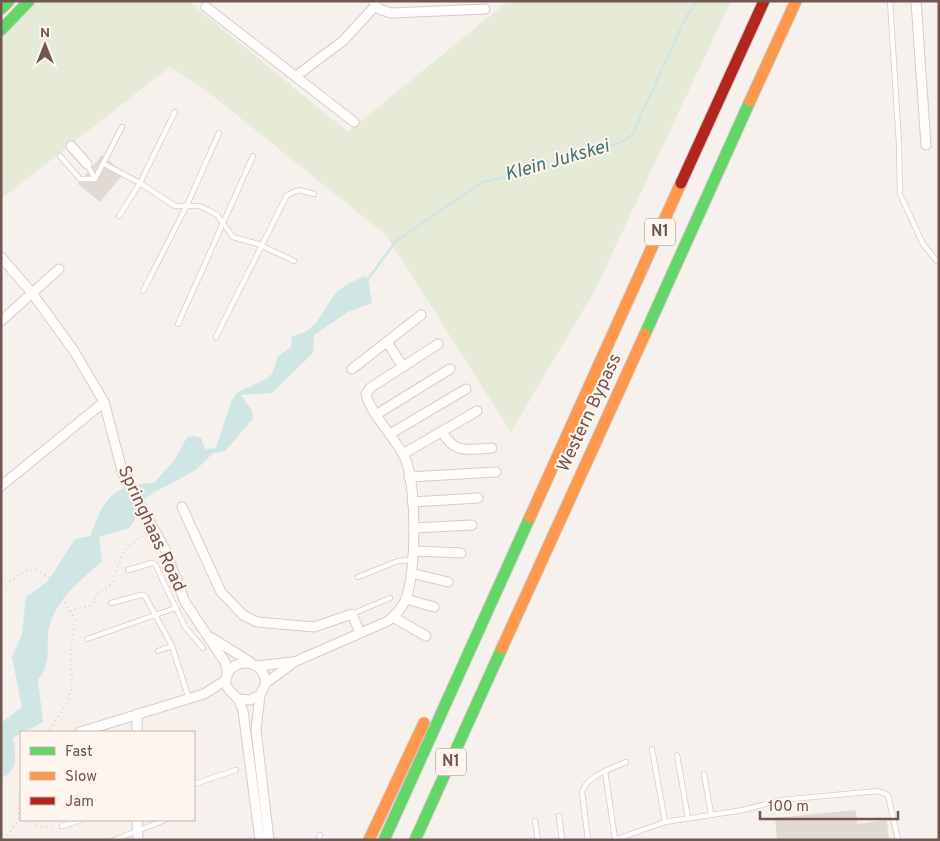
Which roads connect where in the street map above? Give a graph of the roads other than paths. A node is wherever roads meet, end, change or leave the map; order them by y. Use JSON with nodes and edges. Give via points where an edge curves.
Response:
{"nodes":[{"id":1,"x":9,"y":1,"type":"edge"},
{"id":2,"x":29,"y":1,"type":"edge"},
{"id":3,"x":764,"y":1,"type":"edge"},
{"id":4,"x":796,"y":1,"type":"edge"},
{"id":5,"x":890,"y":1,"type":"edge"},
{"id":6,"x":916,"y":1,"type":"edge"},
{"id":7,"x":374,"y":3,"type":"edge"},
{"id":8,"x":206,"y":7,"type":"dead end"},
{"id":9,"x":1,"y":9,"type":"edge"},
{"id":10,"x":485,"y":9,"type":"dead end"},
{"id":11,"x":1,"y":30,"type":"edge"},
{"id":12,"x":296,"y":76,"type":"junction"},
{"id":13,"x":174,"y":112,"type":"dead end"},
{"id":14,"x":354,"y":122,"type":"dead end"},
{"id":15,"x":122,"y":127,"type":"dead end"},
{"id":16,"x":219,"y":133,"type":"dead end"},
{"id":17,"x":926,"y":145,"type":"dead end"},
{"id":18,"x":71,"y":146,"type":"dead end"},
{"id":19,"x":60,"y":156,"type":"dead end"},
{"id":20,"x":252,"y":156,"type":"dead end"},
{"id":21,"x":87,"y":164,"type":"joint"},
{"id":22,"x":104,"y":164,"type":"junction"},
{"id":23,"x":94,"y":179,"type":"junction"},
{"id":24,"x":140,"y":183,"type":"junction"},
{"id":25,"x":314,"y":194,"type":"dead end"},
{"id":26,"x":186,"y":207,"type":"junction"},
{"id":27,"x":119,"y":216,"type":"dead end"},
{"id":28,"x":222,"y":223,"type":"junction"},
{"id":29,"x":262,"y":246,"type":"junction"},
{"id":30,"x":1,"y":257,"type":"edge"},
{"id":31,"x":936,"y":260,"type":"dead end"},
{"id":32,"x":294,"y":261,"type":"dead end"},
{"id":33,"x":59,"y":269,"type":"dead end"},
{"id":34,"x":143,"y":290,"type":"dead end"},
{"id":35,"x":32,"y":293,"type":"junction"},
{"id":36,"x":421,"y":316,"type":"dead end"},
{"id":37,"x":1,"y":321,"type":"edge"},
{"id":38,"x":178,"y":324,"type":"dead end"},
{"id":39,"x":216,"y":337,"type":"dead end"},
{"id":40,"x":386,"y":342,"type":"junction"},
{"id":41,"x":438,"y":344,"type":"dead end"},
{"id":42,"x":404,"y":367,"type":"junction"},
{"id":43,"x":352,"y":369,"type":"dead end"},
{"id":44,"x":450,"y":369,"type":"dead end"},
{"id":45,"x":466,"y":389,"type":"dead end"},
{"id":46,"x":104,"y":402,"type":"junction"},
{"id":47,"x":477,"y":411,"type":"dead end"},
{"id":48,"x":377,"y":414,"type":"junction"},
{"id":49,"x":442,"y":431,"type":"junction"},
{"id":50,"x":390,"y":434,"type":"junction"},
{"id":51,"x":492,"y":448,"type":"dead end"},
{"id":52,"x":402,"y":454,"type":"junction"},
{"id":53,"x":496,"y":472,"type":"dead end"},
{"id":54,"x":409,"y":477,"type":"junction"},
{"id":55,"x":1,"y":486,"type":"edge"},
{"id":56,"x":478,"y":498,"type":"dead end"},
{"id":57,"x":412,"y":502,"type":"junction"},
{"id":58,"x":182,"y":506,"type":"dead end"},
{"id":59,"x":472,"y":525,"type":"dead end"},
{"id":60,"x":413,"y":528,"type":"junction"},
{"id":61,"x":414,"y":551,"type":"junction"},
{"id":62,"x":461,"y":553,"type":"dead end"},
{"id":63,"x":413,"y":560,"type":"junction"},
{"id":64,"x":128,"y":570,"type":"dead end"},
{"id":65,"x":411,"y":573,"type":"junction"},
{"id":66,"x":358,"y":577,"type":"dead end"},
{"id":67,"x":448,"y":582,"type":"dead end"},
{"id":68,"x":390,"y":598,"type":"dead end"},
{"id":69,"x":406,"y":599,"type":"junction"},
{"id":70,"x":111,"y":603,"type":"dead end"},
{"id":71,"x":434,"y":607,"type":"dead end"},
{"id":72,"x":175,"y":608,"type":"junction"},
{"id":73,"x":352,"y":614,"type":"junction"},
{"id":74,"x":154,"y":616,"type":"junction"},
{"id":75,"x":393,"y":617,"type":"junction"},
{"id":76,"x":360,"y":633,"type":"junction"},
{"id":77,"x":208,"y":636,"type":"junction"},
{"id":78,"x":426,"y":636,"type":"dead end"},
{"id":79,"x":87,"y":639,"type":"dead end"},
{"id":80,"x":172,"y":646,"type":"junction"},
{"id":81,"x":203,"y":648,"type":"dead end"},
{"id":82,"x":158,"y":651,"type":"dead end"},
{"id":83,"x":294,"y":662,"type":"junction"},
{"id":84,"x":254,"y":665,"type":"junction"},
{"id":85,"x":227,"y":677,"type":"junction"},
{"id":86,"x":266,"y":683,"type":"junction"},
{"id":87,"x":486,"y":684,"type":"junction"},
{"id":88,"x":204,"y":694,"type":"junction"},
{"id":89,"x":260,"y":695,"type":"junction"},
{"id":90,"x":235,"y":696,"type":"junction"},
{"id":91,"x":448,"y":698,"type":"junction"},
{"id":92,"x":189,"y":699,"type":"junction"},
{"id":93,"x":137,"y":714,"type":"junction"},
{"id":94,"x":83,"y":731,"type":"edge"},
{"id":95,"x":137,"y":731,"type":"edge"},
{"id":96,"x":652,"y":749,"type":"dead end"},
{"id":97,"x":677,"y":756,"type":"dead end"},
{"id":98,"x":626,"y":762,"type":"dead end"},
{"id":99,"x":236,"y":770,"type":"dead end"},
{"id":100,"x":605,"y":771,"type":"junction"},
{"id":101,"x":704,"y":774,"type":"dead end"},
{"id":102,"x":195,"y":784,"type":"edge"},
{"id":103,"x":711,"y":814,"type":"junction"},
{"id":104,"x":559,"y":816,"type":"dead end"},
{"id":105,"x":688,"y":818,"type":"junction"},
{"id":106,"x":78,"y":821,"type":"edge"},
{"id":107,"x":137,"y":821,"type":"edge"},
{"id":108,"x":164,"y":821,"type":"edge"},
{"id":109,"x":535,"y":821,"type":"dead end"},
{"id":110,"x":665,"y":822,"type":"junction"},
{"id":111,"x":62,"y":826,"type":"road end"},
{"id":112,"x":138,"y":836,"type":"edge"},
{"id":113,"x":114,"y":840,"type":"edge"},
{"id":114,"x":260,"y":840,"type":"edge"},
{"id":115,"x":269,"y":840,"type":"edge"},
{"id":116,"x":369,"y":840,"type":"edge"},
{"id":117,"x":384,"y":840,"type":"edge"},
{"id":118,"x":415,"y":840,"type":"edge"},
{"id":119,"x":427,"y":840,"type":"edge"},
{"id":120,"x":538,"y":840,"type":"edge"},
{"id":121,"x":562,"y":840,"type":"edge"},
{"id":122,"x":588,"y":840,"type":"edge"},
{"id":123,"x":614,"y":840,"type":"edge"},
{"id":124,"x":898,"y":840,"type":"edge"}],
"edges":[{"from":1,"to":9,"type":"main road"},
{"from":2,"to":11,"type":"main road"},
{"from":3,"to":91,"type":"main road","name":"Western Bypass","number":"N1"},
{"from":4,"to":87,"type":"main road","name":"Western Bypass","number":"N1"},
{"from":5,"to":31,"type":"lane","via":[[900,194],[923,244]]},
{"from":6,"to":17,"type":"street"},
{"from":7,"to":10,"type":"street","via":[[384,12]]},
{"from":7,"to":12,"type":"street","via":[[343,41]]},
{"from":8,"to":12,"type":"street"},
{"from":12,"to":14,"type":"street"},
{"from":13,"to":24,"type":"lane"},
{"from":15,"to":22,"type":"lane"},
{"from":16,"to":26,"type":"lane"},
{"from":18,"to":21,"type":"street"},
{"from":19,"to":23,"type":"lane","via":[[80,179]]},
{"from":20,"to":28,"type":"lane"},
{"from":21,"to":23,"type":"lane"},
{"from":22,"to":23,"type":"lane"},
{"from":22,"to":24,"type":"lane"},
{"from":24,"to":26,"type":"lane","via":[[175,206]]},
{"from":24,"to":27,"type":"lane"},
{"from":25,"to":29,"type":"lane","via":[[299,190],[290,192]]},
{"from":26,"to":28,"type":"lane","via":[[199,206],[208,210]]},
{"from":26,"to":34,"type":"lane"},
{"from":28,"to":29,"type":"lane","via":[[234,237]]},
{"from":28,"to":38,"type":"lane"},
{"from":29,"to":32,"type":"lane"},
{"from":29,"to":39,"type":"lane"},
{"from":30,"to":35,"type":"street","name":"Springhaas Road"},
{"from":33,"to":35,"type":"street"},
{"from":35,"to":37,"type":"street"},
{"from":35,"to":46,"type":"street","name":"Springhaas Road","via":[[74,351]]},
{"from":36,"to":40,"type":"street"},
{"from":40,"to":42,"type":"street"},
{"from":40,"to":43,"type":"street"},
{"from":41,"to":42,"type":"street"},
{"from":42,"to":48,"type":"street","via":[[366,392]]},
{"from":44,"to":48,"type":"street"},
{"from":45,"to":50,"type":"street"},
{"from":46,"to":55,"type":"street"},
{"from":46,"to":77,"type":"street","name":"Springhaas Road","via":[[123,474],[165,549],[185,602]]},
{"from":47,"to":49,"type":"street"},
{"from":48,"to":50,"type":"street"},
{"from":49,"to":51,"type":"street","via":[[448,443],[455,448]]},
{"from":49,"to":52,"type":"street"},
{"from":50,"to":52,"type":"street"},
{"from":52,"to":54,"type":"street"},
{"from":53,"to":54,"type":"street"},
{"from":54,"to":57,"type":"street"},
{"from":56,"to":57,"type":"street"},
{"from":57,"to":60,"type":"street"},
{"from":58,"to":73,"type":"street","via":[[222,592],[243,615],[257,622],[314,627]]},
{"from":59,"to":60,"type":"street"},
{"from":60,"to":61,"type":"street"},
{"from":61,"to":62,"type":"street"},
{"from":61,"to":63,"type":"street"},
{"from":63,"to":65,"type":"street"},
{"from":63,"to":66,"type":"lane","via":[[398,561]]},
{"from":64,"to":72,"type":"lane","via":[[152,562],[155,564]]},
{"from":65,"to":67,"type":"street"},
{"from":65,"to":69,"type":"street"},
{"from":68,"to":73,"type":"lane"},
{"from":69,"to":71,"type":"street"},
{"from":69,"to":75,"type":"street"},
{"from":70,"to":74,"type":"lane","via":[[143,595]]},
{"from":72,"to":74,"type":"lane"},
{"from":72,"to":81,"type":"lane","via":[[185,627]]},
{"from":73,"to":76,"type":"street"},
{"from":74,"to":79,"type":"lane"},
{"from":74,"to":80,"type":"lane"},
{"from":75,"to":76,"type":"street"},
{"from":75,"to":78,"type":"street"},
{"from":76,"to":83,"type":"street"},
{"from":77,"to":84,"type":"street"},
{"from":77,"to":85,"type":"street","name":"Springhaas Road","via":[[226,662]]},
{"from":80,"to":82,"type":"lane"},
{"from":80,"to":92,"type":"lane"},
{"from":83,"to":84,"type":"street"},
{"from":83,"to":86,"type":"street"},
{"from":84,"to":85,"type":"street","via":[[238,664]]},
{"from":84,"to":86,"type":"street","via":[[262,671]]},
{"from":85,"to":88,"type":"street"},
{"from":85,"to":90,"type":"street","via":[[227,688]]},
{"from":86,"to":89,"type":"street"},
{"from":87,"to":118,"type":"main road","name":"Western Bypass","number":"N1"},
{"from":87,"to":119,"type":"main road"},
{"from":88,"to":90,"type":"street"},
{"from":88,"to":92,"type":"street"},
{"from":89,"to":90,"type":"street","via":[[250,700]]},
{"from":89,"to":115,"type":"street","via":[[256,738]]},
{"from":90,"to":114,"type":"street","via":[[243,711]]},
{"from":91,"to":116,"type":"main road","via":[[424,723]]},
{"from":91,"to":117,"type":"main road","name":"Western Bypass","number":"N1"},
{"from":92,"to":93,"type":"street"},
{"from":93,"to":94,"type":"street"},
{"from":93,"to":95,"type":"street"},
{"from":96,"to":110,"type":"lane"},
{"from":97,"to":105,"type":"lane"},
{"from":98,"to":100,"type":"lane"},
{"from":99,"to":102,"type":"lane"},
{"from":100,"to":122,"type":"lane","via":[[590,780],[583,790]]},
{"from":100,"to":123,"type":"lane"},
{"from":101,"to":103,"type":"lane"},
{"from":103,"to":105,"type":"lane"},
{"from":103,"to":124,"type":"lane","via":[[781,800],[884,791],[888,795]]},
{"from":104,"to":121,"type":"lane"},
{"from":105,"to":110,"type":"lane"},
{"from":106,"to":111,"type":"lane"},
{"from":107,"to":112,"type":"street"},
{"from":108,"to":112,"type":"lane"},
{"from":109,"to":120,"type":"lane"},
{"from":110,"to":123,"type":"lane"},
{"from":112,"to":113,"type":"lane"}]}
